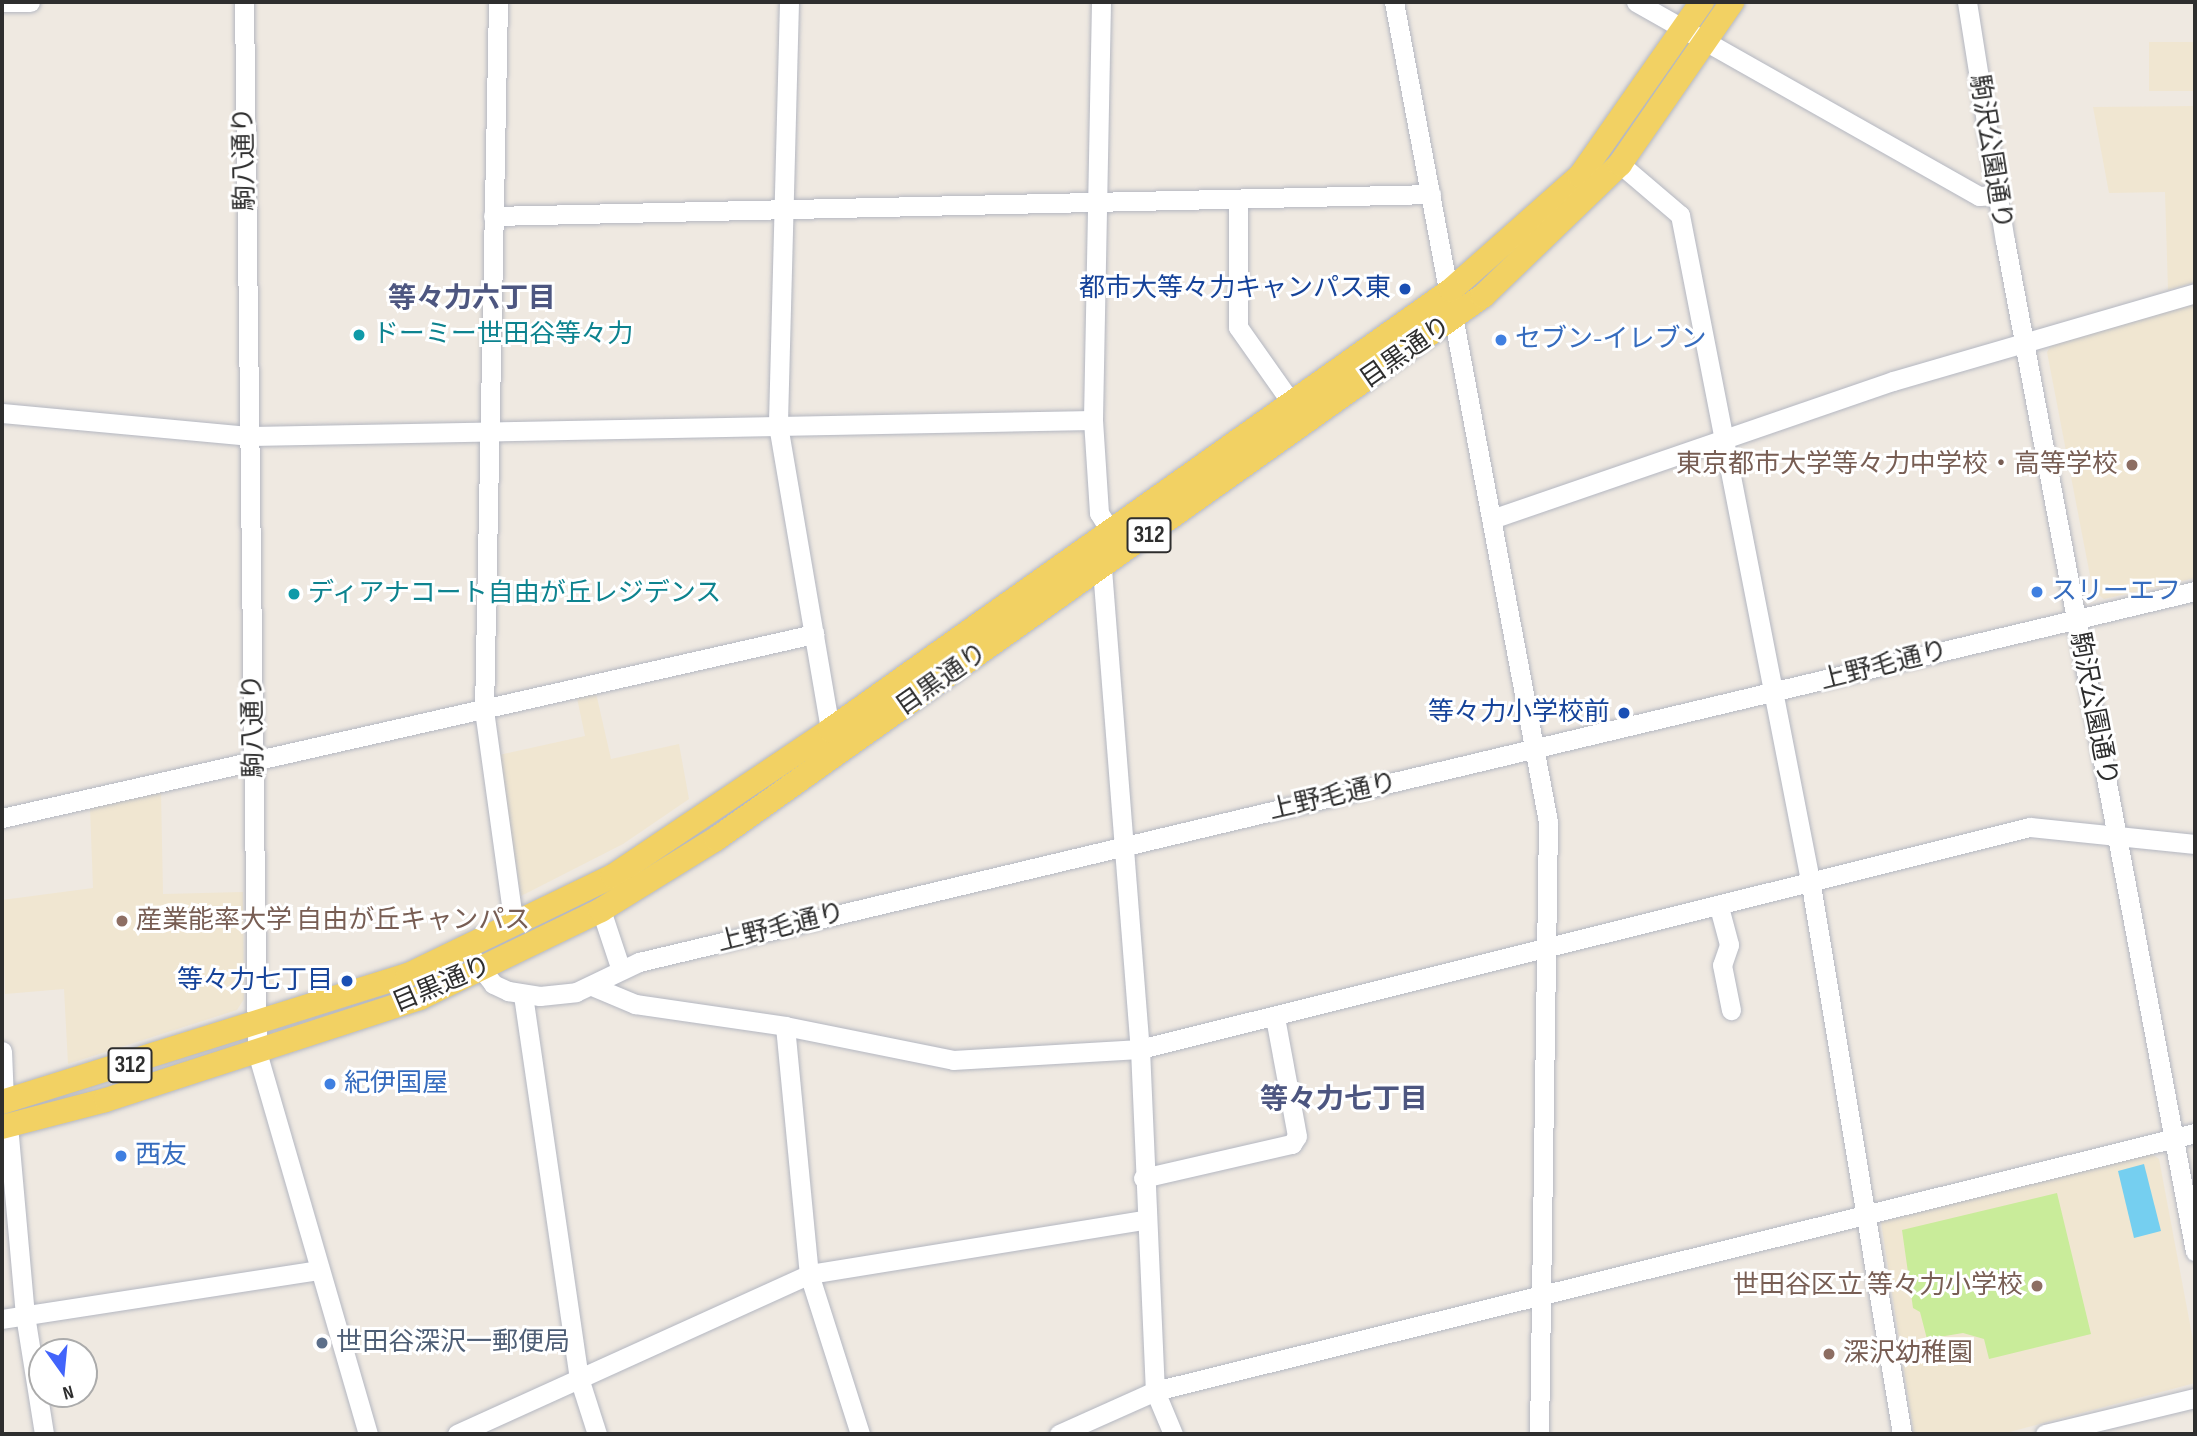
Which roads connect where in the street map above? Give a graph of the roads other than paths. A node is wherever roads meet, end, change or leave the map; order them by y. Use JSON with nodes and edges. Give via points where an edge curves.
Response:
{"nodes":[{"id":1,"x":2,"y":2,"type":"edge"},
{"id":2,"x":30,"y":2,"type":"edge"},
{"id":3,"x":244,"y":2,"type":"edge"},
{"id":4,"x":498,"y":2,"type":"edge"},
{"id":5,"x":789,"y":2,"type":"edge"},
{"id":6,"x":1101,"y":2,"type":"edge"},
{"id":7,"x":1394,"y":2,"type":"edge"},
{"id":8,"x":1636,"y":2,"type":"edge"},
{"id":9,"x":1702,"y":2,"type":"edge"},
{"id":10,"x":1732,"y":2,"type":"edge"},
{"id":11,"x":1967,"y":2,"type":"edge"},
{"id":12,"x":1683,"y":28,"type":"junction"},
{"id":13,"x":1703,"y":42,"type":"junction"},
{"id":14,"x":1620,"y":164,"type":"junction"},
{"id":15,"x":1431,"y":194,"type":"junction"},
{"id":16,"x":1997,"y":195,"type":"junction"},
{"id":17,"x":1237,"y":199,"type":"junction"},
{"id":18,"x":1096,"y":202,"type":"junction"},
{"id":19,"x":785,"y":209,"type":"junction"},
{"id":20,"x":493,"y":216,"type":"junction"},
{"id":21,"x":1451,"y":290,"type":"junction"},
{"id":22,"x":2195,"y":293,"type":"edge"},
{"id":23,"x":1454,"y":319,"type":"junction"},
{"id":24,"x":2024,"y":342,"type":"junction"},
{"id":25,"x":1291,"y":402,"type":"junction"},
{"id":26,"x":2,"y":413,"type":"edge"},
{"id":27,"x":1093,"y":420,"type":"junction"},
{"id":28,"x":778,"y":425,"type":"junction"},
{"id":29,"x":489,"y":431,"type":"junction"},
{"id":30,"x":251,"y":436,"type":"junction"},
{"id":31,"x":1723,"y":441,"type":"junction"},
{"id":32,"x":1492,"y":519,"type":"junction"},
{"id":33,"x":1111,"y":532,"type":"junction"},
{"id":34,"x":1102,"y":569,"type":"junction"},
{"id":35,"x":2195,"y":591,"type":"edge"},
{"id":36,"x":2076,"y":620,"type":"junction"},
{"id":37,"x":814,"y":634,"type":"junction"},
{"id":38,"x":1772,"y":693,"type":"junction"},
{"id":39,"x":484,"y":710,"type":"junction"},
{"id":40,"x":830,"y":730,"type":"junction"},
{"id":41,"x":1536,"y":750,"type":"junction"},
{"id":42,"x":254,"y":761,"type":"junction"},
{"id":43,"x":2,"y":818,"type":"edge"},
{"id":44,"x":2116,"y":835,"type":"junction"},
{"id":45,"x":2195,"y":845,"type":"edge"},
{"id":46,"x":1124,"y":846,"type":"junction"},
{"id":47,"x":1811,"y":885,"type":"junction"},
{"id":48,"x":1719,"y":906,"type":"junction"},
{"id":49,"x":601,"y":910,"type":"junction"},
{"id":50,"x":514,"y":925,"type":"junction"},
{"id":51,"x":467,"y":949,"type":"junction"},
{"id":52,"x":1549,"y":950,"type":"junction"},
{"id":53,"x":481,"y":970,"type":"junction"},
{"id":54,"x":621,"y":970,"type":"junction"},
{"id":55,"x":592,"y":986,"type":"junction"},
{"id":56,"x":523,"y":995,"type":"junction"},
{"id":57,"x":1731,"y":1010,"type":"dead end"},
{"id":58,"x":1275,"y":1017,"type":"junction"},
{"id":59,"x":257,"y":1026,"type":"junction"},
{"id":60,"x":785,"y":1026,"type":"junction"},
{"id":61,"x":1140,"y":1049,"type":"junction"},
{"id":62,"x":2,"y":1051,"type":"edge"},
{"id":63,"x":257,"y":1052,"type":"junction"},
{"id":64,"x":3,"y":1101,"type":"edge"},
{"id":65,"x":5,"y":1126,"type":"edge"},
{"id":66,"x":2195,"y":1133,"type":"edge"},
{"id":67,"x":2174,"y":1138,"type":"junction"},
{"id":68,"x":1143,"y":1178,"type":"junction"},
{"id":69,"x":1866,"y":1213,"type":"junction"},
{"id":70,"x":1144,"y":1220,"type":"junction"},
{"id":71,"x":2195,"y":1251,"type":"edge"},
{"id":72,"x":318,"y":1270,"type":"junction"},
{"id":73,"x":809,"y":1274,"type":"junction"},
{"id":74,"x":1541,"y":1295,"type":"junction"},
{"id":75,"x":25,"y":1315,"type":"junction"},
{"id":76,"x":2,"y":1319,"type":"edge"},
{"id":77,"x":579,"y":1378,"type":"junction"},
{"id":78,"x":1155,"y":1391,"type":"junction"},
{"id":79,"x":2195,"y":1398,"type":"edge"},
{"id":80,"x":44,"y":1434,"type":"edge"},
{"id":81,"x":368,"y":1434,"type":"edge"},
{"id":82,"x":457,"y":1434,"type":"edge"},
{"id":83,"x":597,"y":1434,"type":"edge"},
{"id":84,"x":860,"y":1434,"type":"edge"},
{"id":85,"x":1059,"y":1434,"type":"edge"},
{"id":86,"x":1173,"y":1434,"type":"edge"},
{"id":87,"x":1539,"y":1434,"type":"edge"},
{"id":88,"x":1902,"y":1434,"type":"edge"},
{"id":89,"x":2045,"y":1434,"type":"edge"}],
"edges":[{"from":1,"to":2,"type":"street"},
{"from":3,"to":30,"type":"street","name":"駒八通り"},
{"from":4,"to":20,"type":"street"},
{"from":5,"to":19,"type":"street"},
{"from":6,"to":18,"type":"street"},
{"from":7,"to":15,"type":"street"},
{"from":8,"to":12,"type":"street"},
{"from":9,"to":12,"type":"main road","name":"目黒通り","number":"312"},
{"from":10,"to":13,"type":"main road","name":"目黒通り","number":"312"},
{"from":11,"to":16,"type":"street","name":"駒沢公園通り"},
{"from":12,"to":13,"type":"street"},
{"from":12,"to":21,"type":"main road","name":"目黒通り","number":"312","via":[[1580,176]]},
{"from":13,"to":14,"type":"main road","name":"目黒通り","number":"312"},
{"from":13,"to":16,"type":"street","via":[[1979,196]]},
{"from":14,"to":23,"type":"main road","name":"目黒通り","number":"312","via":[[1497,284]]},
{"from":14,"to":31,"type":"street","via":[[1680,215]]},
{"from":15,"to":17,"type":"street"},
{"from":15,"to":21,"type":"street"},
{"from":16,"to":24,"type":"street","name":"駒沢公園通り"},
{"from":17,"to":18,"type":"street"},
{"from":17,"to":25,"type":"street","via":[[1238,327]]},
{"from":18,"to":19,"type":"street"},
{"from":18,"to":27,"type":"street"},
{"from":19,"to":20,"type":"street"},
{"from":19,"to":28,"type":"street"},
{"from":20,"to":29,"type":"street"},
{"from":21,"to":23,"type":"street"},
{"from":21,"to":25,"type":"main road","name":"目黒通り","number":"312"},
{"from":22,"to":24,"type":"street"},
{"from":23,"to":32,"type":"street"},
{"from":23,"to":34,"type":"main road","name":"目黒通り","number":"312"},
{"from":24,"to":31,"type":"street"},
{"from":24,"to":36,"type":"street","name":"駒沢公園通り"},
{"from":25,"to":33,"type":"main road","name":"目黒通り","number":"312"},
{"from":26,"to":30,"type":"street"},
{"from":27,"to":28,"type":"street"},
{"from":27,"to":33,"type":"street","via":[[1099,513]]},
{"from":28,"to":29,"type":"street"},
{"from":28,"to":37,"type":"street"},
{"from":29,"to":30,"type":"street"},
{"from":29,"to":39,"type":"street"},
{"from":30,"to":42,"type":"street","name":"駒八通り"},
{"from":31,"to":32,"type":"street"},
{"from":31,"to":38,"type":"street"},
{"from":32,"to":41,"type":"street"},
{"from":33,"to":40,"type":"main road","name":"目黒通り","number":"312"},
{"from":34,"to":46,"type":"street"},
{"from":34,"to":49,"type":"main road","name":"目黒通り","number":"312","via":[[716,839]]},
{"from":35,"to":36,"type":"street","name":"上野毛通り"},
{"from":36,"to":38,"type":"street","name":"上野毛通り"},
{"from":36,"to":44,"type":"street","name":"駒沢公園通り"},
{"from":37,"to":39,"type":"street"},
{"from":37,"to":40,"type":"street"},
{"from":38,"to":41,"type":"street","name":"上野毛通り"},
{"from":38,"to":47,"type":"street"},
{"from":39,"to":42,"type":"street"},
{"from":39,"to":50,"type":"street"},
{"from":40,"to":50,"type":"main road","name":"目黒通り","number":"312","via":[[613,876]]},
{"from":41,"to":46,"type":"street","name":"上野毛通り"},
{"from":41,"to":52,"type":"street","via":[[1551,855]]},
{"from":42,"to":43,"type":"street"},
{"from":42,"to":59,"type":"street","name":"駒八通り"},
{"from":44,"to":45,"type":"street"},
{"from":44,"to":47,"type":"street","via":[[2030,827]]},
{"from":44,"to":67,"type":"street","name":"駒沢公園通り"},
{"from":46,"to":54,"type":"street","name":"上野毛通り"},
{"from":46,"to":61,"type":"street"},
{"from":47,"to":48,"type":"street"},
{"from":47,"to":69,"type":"street"},
{"from":48,"to":52,"type":"street"},
{"from":48,"to":57,"type":"street","via":[[1728,945],[1722,965]]},
{"from":49,"to":53,"type":"main road","name":"目黒通り","number":"312"},
{"from":49,"to":54,"type":"street"},
{"from":50,"to":51,"type":"main road","name":"目黒通り","number":"312"},
{"from":51,"to":53,"type":"street"},
{"from":51,"to":59,"type":"main road","name":"目黒通り","number":"312","via":[[408,975]]},
{"from":52,"to":58,"type":"street"},
{"from":52,"to":74,"type":"street"},
{"from":53,"to":56,"type":"street","name":"上野毛通り","via":[[493,984]]},
{"from":53,"to":63,"type":"main road","name":"目黒通り","number":"312","via":[[420,998]]},
{"from":54,"to":55,"type":"street","name":"上野毛通り"},
{"from":55,"to":56,"type":"street","name":"上野毛通り","via":[[558,995]]},
{"from":55,"to":60,"type":"street","via":[[635,1004]]},
{"from":56,"to":77,"type":"street"},
{"from":58,"to":61,"type":"street"},
{"from":58,"to":68,"type":"street","via":[[1297,1136],[1292,1144]]},
{"from":59,"to":63,"type":"street","name":"駒八通り"},
{"from":59,"to":64,"type":"main road","name":"目黒通り","number":"312"},
{"from":60,"to":61,"type":"street","via":[[953,1060]]},
{"from":60,"to":73,"type":"street"},
{"from":61,"to":68,"type":"street"},
{"from":62,"to":64,"type":"street"},
{"from":63,"to":65,"type":"main road","name":"目黒通り","number":"312"},
{"from":63,"to":72,"type":"street","name":"駒八通り"},
{"from":65,"to":75,"type":"street"},
{"from":66,"to":67,"type":"street"},
{"from":67,"to":69,"type":"street"},
{"from":67,"to":71,"type":"street","name":"駒沢公園通り"},
{"from":68,"to":70,"type":"street"},
{"from":69,"to":74,"type":"street"},
{"from":69,"to":88,"type":"street"},
{"from":70,"to":73,"type":"street"},
{"from":70,"to":78,"type":"street"},
{"from":72,"to":75,"type":"street"},
{"from":72,"to":81,"type":"street","name":"駒八通り"},
{"from":73,"to":77,"type":"street"},
{"from":73,"to":84,"type":"street"},
{"from":74,"to":78,"type":"street"},
{"from":74,"to":87,"type":"street"},
{"from":75,"to":76,"type":"street"},
{"from":75,"to":80,"type":"street"},
{"from":77,"to":82,"type":"street"},
{"from":77,"to":83,"type":"street"},
{"from":78,"to":85,"type":"street"},
{"from":78,"to":86,"type":"street"},
{"from":79,"to":89,"type":"street"}]}
